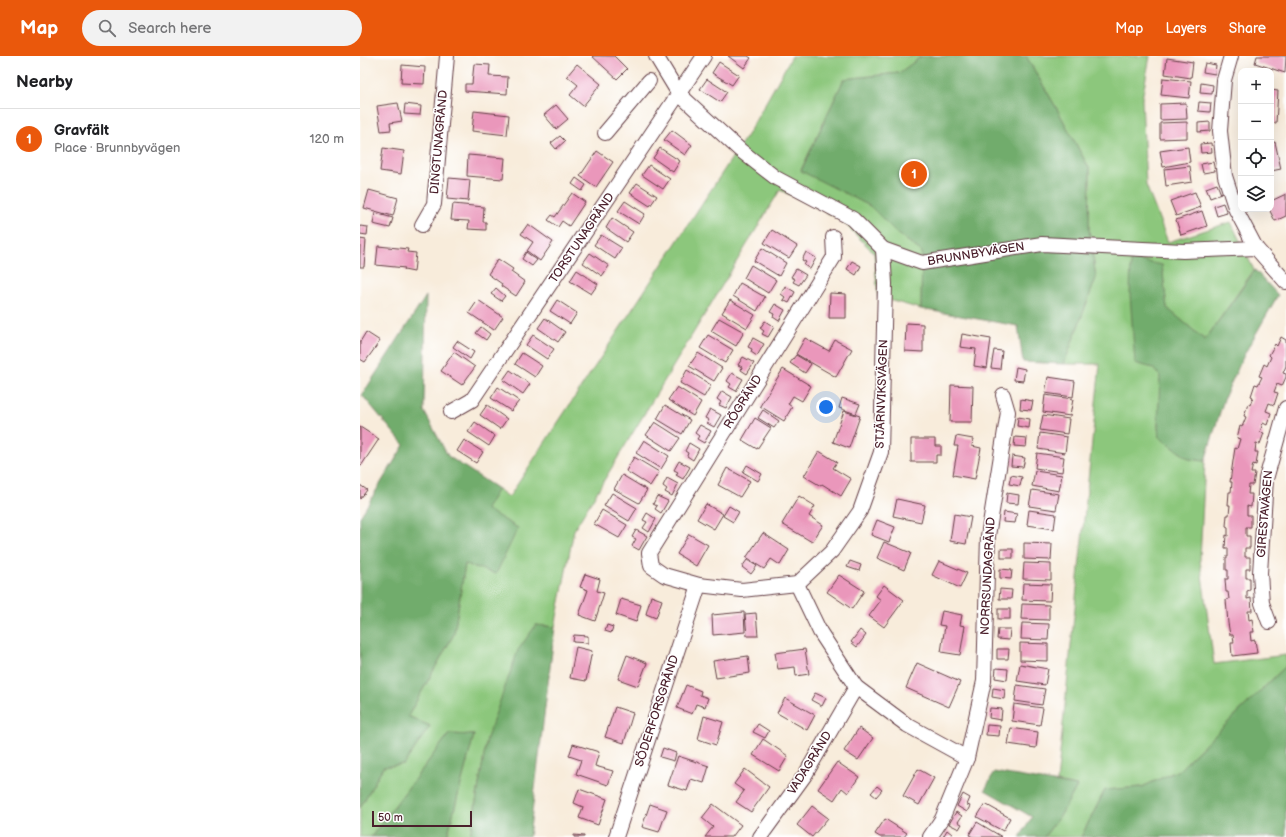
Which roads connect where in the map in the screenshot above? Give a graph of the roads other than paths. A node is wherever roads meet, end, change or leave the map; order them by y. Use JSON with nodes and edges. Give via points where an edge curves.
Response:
{"nodes":[{"id":1,"x":447,"y":56,"type":"edge"},
{"id":2,"x":656,"y":56,"type":"edge"},
{"id":3,"x":704,"y":56,"type":"edge"},
{"id":4,"x":1231,"y":56,"type":"edge"},
{"id":5,"x":649,"y":81,"type":"dead end"},
{"id":6,"x":679,"y":94,"type":"junction"},
{"id":7,"x":605,"y":133,"type":"dead end"},
{"id":8,"x":422,"y":225,"type":"dead end"},
{"id":9,"x":833,"y":237,"type":"dead end"},
{"id":10,"x":1256,"y":248,"type":"junction"},
{"id":11,"x":883,"y":249,"type":"junction"},
{"id":12,"x":1286,"y":282,"type":"edge"},
{"id":13,"x":1004,"y":395,"type":"dead end"},
{"id":14,"x":1286,"y":408,"type":"edge"},
{"id":15,"x":452,"y":412,"type":"dead end"},
{"id":16,"x":797,"y":584,"type":"junction"},
{"id":17,"x":699,"y":586,"type":"junction"},
{"id":18,"x":1269,"y":622,"type":"dead end"},
{"id":19,"x":856,"y":687,"type":"junction"},
{"id":20,"x":967,"y":758,"type":"junction"},
{"id":21,"x":616,"y":837,"type":"edge"},
{"id":22,"x":760,"y":837,"type":"edge"},
{"id":23,"x":930,"y":837,"type":"edge"}],
"edges":[{"from":1,"to":8,"type":"street","name":"DINGTUNAGRÄND","via":[[434,204]]},
{"from":2,"to":6,"type":"street","name":"BRUNNBYVÄGEN"},
{"from":3,"to":6,"type":"street","name":"TORSTUNAGRÄND"},
{"from":4,"to":10,"type":"street","via":[[1224,80],[1220,131],[1225,176],[1236,210]]},
{"from":5,"to":7,"type":"street"},
{"from":6,"to":11,"type":"street","name":"BRUNNBYVÄGEN","via":[[740,150],[776,178],[853,218]]},
{"from":6,"to":15,"type":"street","name":"TORSTUNAGRÄND","via":[[472,400]]},
{"from":9,"to":17,"type":"street","name":"RÖGRÄND","via":[[834,257],[649,553],[651,566],[664,575]]},
{"from":10,"to":11,"type":"street","name":"BRUNNBYVÄGEN","via":[[1183,252],[1042,244],[922,263]]},
{"from":10,"to":12,"type":"street"},
{"from":11,"to":16,"type":"street","name":"STJÄRNVIKSVÄGEN","via":[[885,284],[881,452],[860,511],[832,551]]},
{"from":13,"to":20,"type":"street","name":"NORRSUNDAGRÄND","via":[[1008,412],[988,536],[984,681]]},
{"from":14,"to":18,"type":"street","name":"GIRESTAVÄGEN","via":[[1266,479],[1260,573],[1262,603]]},
{"from":16,"to":17,"type":"street","via":[[742,590]]},
{"from":16,"to":19,"type":"street","via":[[820,632]]},
{"from":17,"to":21,"type":"street","name":"SÖDERFORSGRÄND"},
{"from":19,"to":20,"type":"street","via":[[907,725]]},
{"from":19,"to":22,"type":"street","name":"VADAGRÄND","via":[[805,775]]},
{"from":20,"to":23,"type":"street","name":"NORRSUNDAGRÄND","via":[[942,819]]}]}
